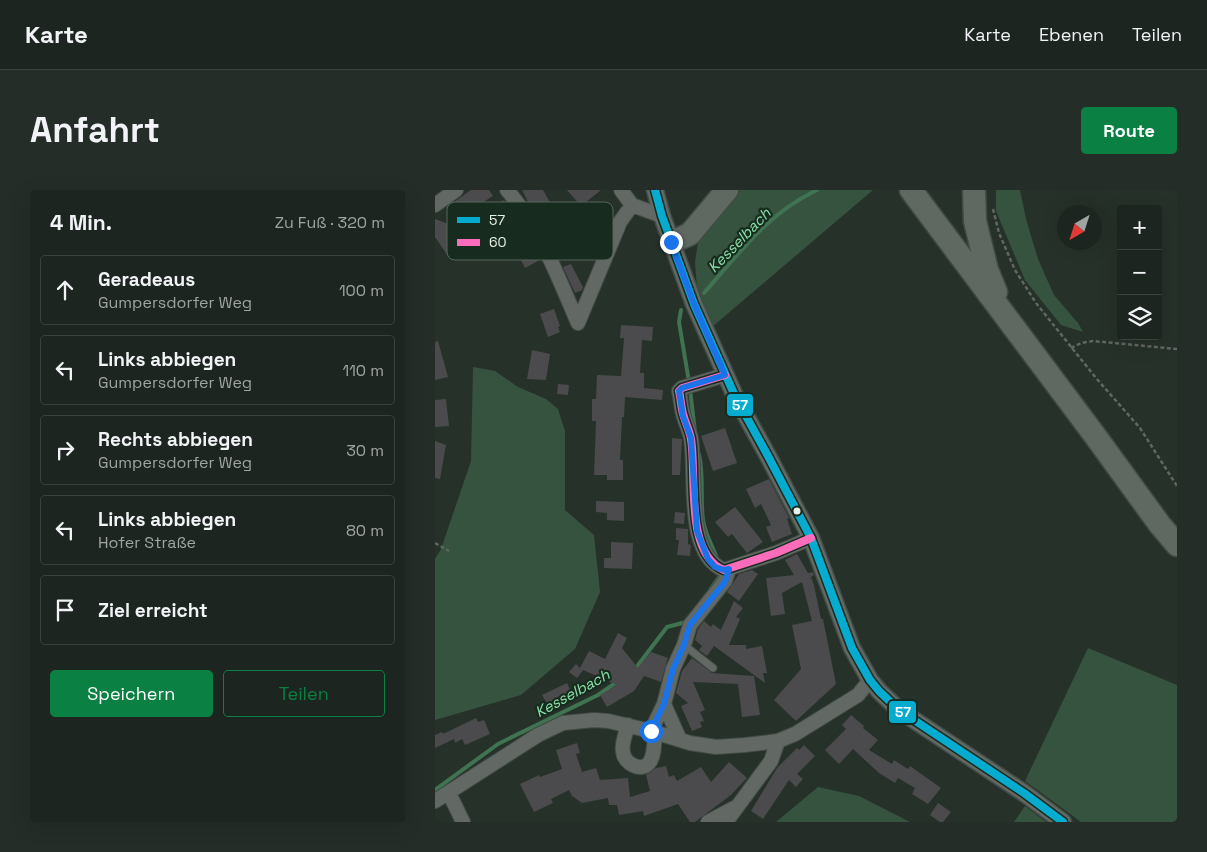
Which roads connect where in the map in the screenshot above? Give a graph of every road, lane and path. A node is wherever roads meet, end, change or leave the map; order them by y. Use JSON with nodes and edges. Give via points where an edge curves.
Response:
{"nodes":[{"id":1,"x":456,"y":190,"type":"edge"},
{"id":2,"x":507,"y":190,"type":"edge"},
{"id":3,"x":621,"y":190,"type":"edge"},
{"id":4,"x":655,"y":190,"type":"edge"},
{"id":5,"x":727,"y":190,"type":"edge"},
{"id":6,"x":911,"y":190,"type":"edge"},
{"id":7,"x":974,"y":190,"type":"edge"},
{"id":8,"x":517,"y":202,"type":"edge"},
{"id":9,"x":435,"y":205,"type":"edge"},
{"id":10,"x":632,"y":205,"type":"junction"},
{"id":11,"x":993,"y":208,"type":"dead end"},
{"id":12,"x":662,"y":216,"type":"junction"},
{"id":13,"x":613,"y":239,"type":"edge"},
{"id":14,"x":671,"y":242,"type":"junction"},
{"id":15,"x":550,"y":260,"type":"edge"},
{"id":16,"x":605,"y":260,"type":"edge"},
{"id":17,"x":1003,"y":312,"type":"junction"},
{"id":18,"x":1071,"y":348,"type":"junction"},
{"id":19,"x":1177,"y":349,"type":"edge"},
{"id":20,"x":725,"y":375,"type":"junction"},
{"id":21,"x":1177,"y":486,"type":"edge"},
{"id":22,"x":811,"y":538,"type":"junction"},
{"id":23,"x":435,"y":543,"type":"edge"},
{"id":24,"x":1177,"y":545,"type":"edge"},
{"id":25,"x":449,"y":551,"type":"dead end"},
{"id":26,"x":723,"y":569,"type":"junction"},
{"id":27,"x":684,"y":645,"type":"junction"},
{"id":28,"x":713,"y":668,"type":"dead end"},
{"id":29,"x":870,"y":680,"type":"junction"},
{"id":30,"x":664,"y":704,"type":"junction"},
{"id":31,"x":628,"y":725,"type":"junction"},
{"id":32,"x":653,"y":732,"type":"junction"},
{"id":33,"x":680,"y":740,"type":"junction"},
{"id":34,"x":778,"y":741,"type":"junction"},
{"id":35,"x":449,"y":793,"type":"junction"},
{"id":36,"x":435,"y":801,"type":"edge"},
{"id":37,"x":735,"y":808,"type":"junction"},
{"id":38,"x":463,"y":822,"type":"edge"},
{"id":39,"x":708,"y":822,"type":"edge"},
{"id":40,"x":726,"y":822,"type":"edge"},
{"id":41,"x":1063,"y":822,"type":"edge"}],
"edges":[{"from":1,"to":9,"type":"street"},
{"from":2,"to":8,"type":"street"},
{"from":3,"to":10,"type":"street"},
{"from":4,"to":12,"type":"street"},
{"from":5,"to":14,"type":"highway","via":[[690,234]]},
{"from":6,"to":17,"type":"highway"},
{"from":7,"to":17,"type":"highway","via":[[975,221]]},
{"from":10,"to":12,"type":"street"},
{"from":10,"to":13,"type":"street"},
{"from":11,"to":18,"type":"path","via":[[999,233],[1015,270],[1035,304]]},
{"from":12,"to":14,"type":"street"},
{"from":14,"to":20,"type":"street"},
{"from":15,"to":16,"type":"street","via":[[579,323]]},
{"from":17,"to":24,"type":"highway"},
{"from":18,"to":19,"type":"path","via":[[1093,342]]},
{"from":18,"to":21,"type":"path","via":[[1139,428]]},
{"from":20,"to":22,"type":"street"},
{"from":20,"to":26,"type":"street","via":[[679,391],[691,438],[697,531],[708,559]]},
{"from":22,"to":26,"type":"street","via":[[785,550]]},
{"from":22,"to":29,"type":"street","via":[[852,648]]},
{"from":23,"to":25,"type":"path"},
{"from":26,"to":27,"type":"street","via":[[725,582],[690,625]]},
{"from":27,"to":28,"type":"lane"},
{"from":27,"to":30,"type":"street","via":[[673,669]]},
{"from":29,"to":34,"type":"street","via":[[858,695]]},
{"from":29,"to":41,"type":"street","via":[[899,710]]},
{"from":30,"to":32,"type":"street"},
{"from":30,"to":33,"type":"street"},
{"from":31,"to":32,"type":"street"},
{"from":31,"to":32,"type":"street","via":[[622,750],[626,760],[637,767],[649,763],[653,754]]},
{"from":31,"to":35,"type":"street","via":[[594,720],[563,723],[538,735]]},
{"from":32,"to":33,"type":"street"},
{"from":33,"to":34,"type":"street","via":[[716,747]]},
{"from":34,"to":37,"type":"street","via":[[771,761]]},
{"from":35,"to":36,"type":"street"},
{"from":35,"to":38,"type":"street"},
{"from":37,"to":39,"type":"street"},
{"from":37,"to":40,"type":"street"}]}
